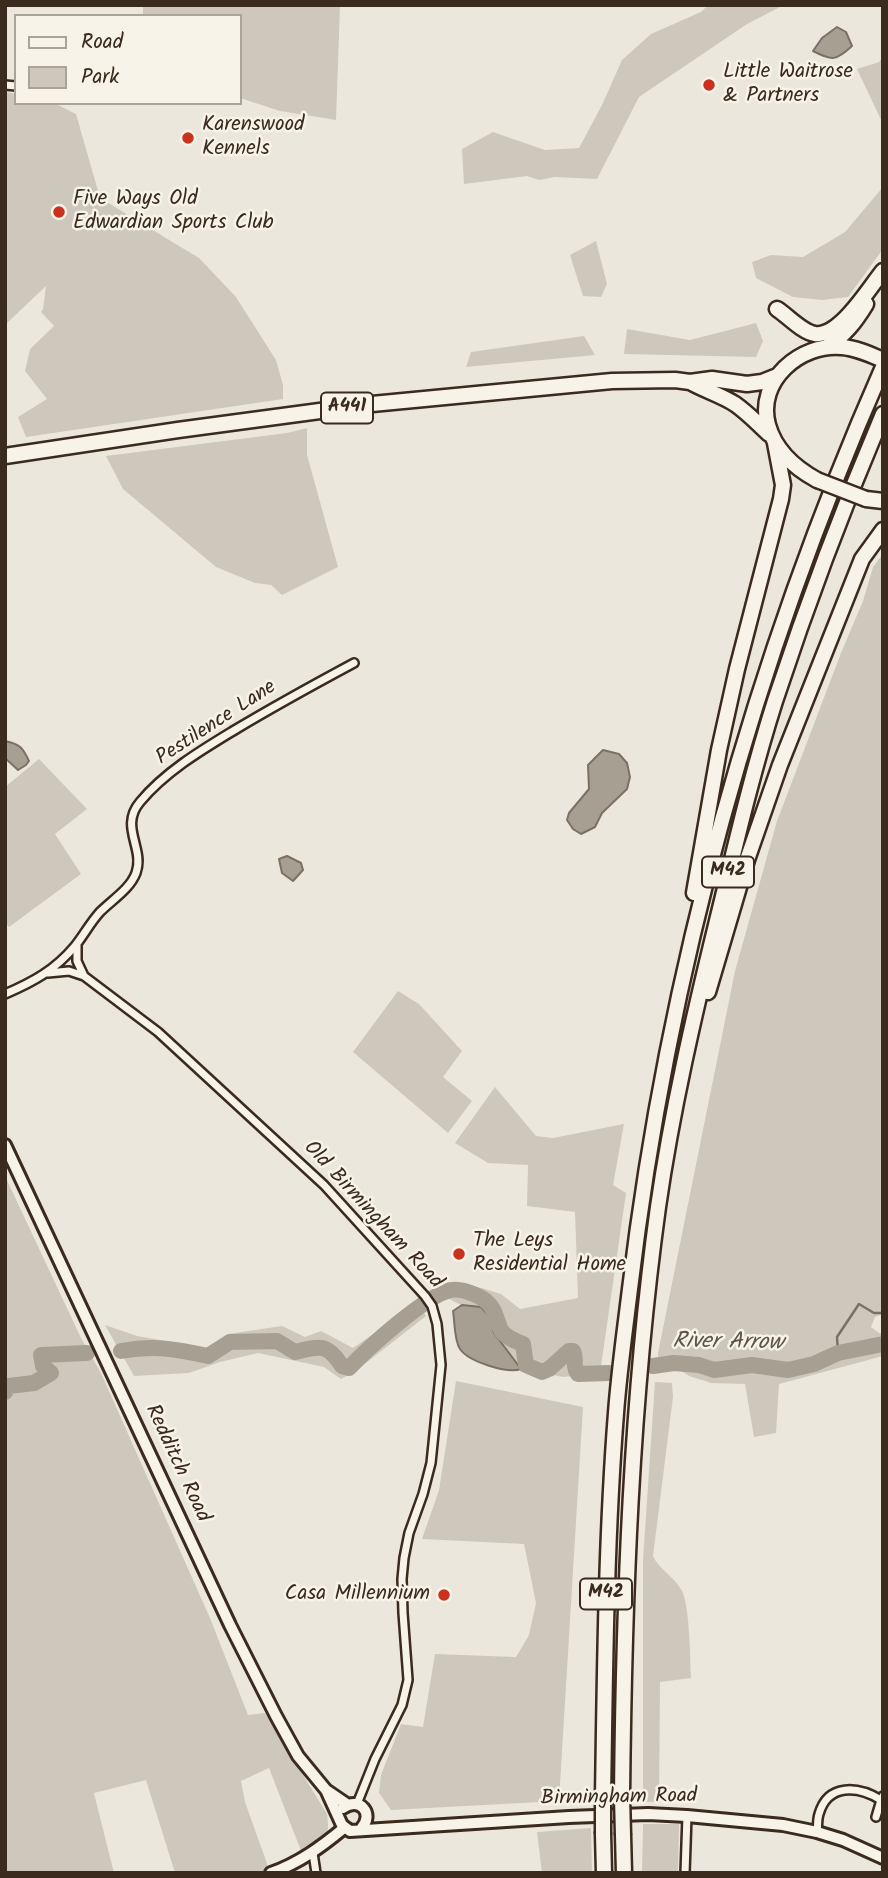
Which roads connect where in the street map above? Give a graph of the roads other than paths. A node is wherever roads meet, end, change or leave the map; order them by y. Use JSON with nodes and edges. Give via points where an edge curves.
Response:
{"nodes":[{"id":1,"x":883,"y":274,"type":"edge"},
{"id":2,"x":778,"y":309,"type":"dead end"},
{"id":3,"x":827,"y":346,"type":"junction"},
{"id":4,"x":883,"y":360,"type":"edge"},
{"id":5,"x":883,"y":368,"type":"edge"},
{"id":6,"x":777,"y":376,"type":"junction"},
{"id":7,"x":690,"y":382,"type":"junction"},
{"id":8,"x":883,"y":414,"type":"edge"},
{"id":9,"x":774,"y":440,"type":"junction"},
{"id":10,"x":5,"y":456,"type":"edge"},
{"id":11,"x":883,"y":501,"type":"edge"},
{"id":12,"x":883,"y":530,"type":"edge"},
{"id":13,"x":354,"y":663,"type":"dead end"},
{"id":14,"x":690,"y":943,"type":"junction"},
{"id":15,"x":77,"y":944,"type":"junction"},
{"id":16,"x":48,"y":973,"type":"junction"},
{"id":17,"x":84,"y":976,"type":"junction"},
{"id":18,"x":5,"y":994,"type":"edge"},
{"id":19,"x":687,"y":1051,"type":"junction"},
{"id":20,"x":5,"y":1145,"type":"edge"},
{"id":21,"x":326,"y":1790,"type":"junction"},
{"id":22,"x":882,"y":1798,"type":"edge"},
{"id":23,"x":352,"y":1804,"type":"junction"},
{"id":24,"x":367,"y":1816,"type":"junction"},
{"id":25,"x":687,"y":1816,"type":"junction"},
{"id":26,"x":876,"y":1817,"type":"dead end"},
{"id":27,"x":342,"y":1824,"type":"junction"},
{"id":28,"x":361,"y":1829,"type":"junction"},
{"id":29,"x":391,"y":1829,"type":"junction"},
{"id":30,"x":817,"y":1832,"type":"junction"},
{"id":31,"x":313,"y":1853,"type":"junction"},
{"id":32,"x":883,"y":1858,"type":"edge"},
{"id":33,"x":271,"y":1873,"type":"edge"},
{"id":34,"x":316,"y":1873,"type":"edge"},
{"id":35,"x":604,"y":1873,"type":"edge"},
{"id":36,"x":624,"y":1873,"type":"edge"},
{"id":37,"x":685,"y":1873,"type":"edge"}],
"edges":[{"from":1,"to":2,"type":"highway","via":[[847,317],[821,333],[813,334]]},
{"from":1,"to":3,"type":"highway","via":[[855,322]]},
{"from":3,"to":4,"type":"highway"},
{"from":3,"to":6,"type":"highway","via":[[801,354]]},
{"from":5,"to":14,"type":"highway","number":"M42","via":[[815,530],[778,638]]},
{"from":6,"to":7,"type":"highway","number":"A441","via":[[747,384],[712,379]]},
{"from":6,"to":9,"type":"highway","via":[[766,408]]},
{"from":7,"to":9,"type":"highway","number":"A441","via":[[735,404]]},
{"from":7,"to":10,"type":"highway","number":"A441","via":[[612,381],[372,404]]},
{"from":8,"to":19,"type":"highway","number":"M42","via":[[775,702],[743,814]]},
{"from":9,"to":11,"type":"highway","bridge":true,"via":[[808,475],[866,499]]},
{"from":9,"to":14,"type":"highway","number":"M42","via":[[783,485],[781,499],[719,750],[694,888]]},
{"from":12,"to":19,"type":"highway","number":"M42","via":[[862,559],[780,765]]},
{"from":13,"to":15,"type":"street","name":"Pestilence Lane","via":[[216,741],[147,794],[131,820],[136,875]]},
{"from":14,"to":35,"type":"highway","number":"M42","bridge":true,"via":[[654,1119],[618,1391],[605,1614]]},
{"from":15,"to":16,"type":"street","name":"Pestilence Lane"},
{"from":15,"to":17,"type":"street","via":[[77,961]]},
{"from":16,"to":17,"type":"street","via":[[69,971]]},
{"from":16,"to":18,"type":"street"},
{"from":17,"to":23,"type":"street","name":"Old Birmingham Road","via":[[158,1031],[314,1176],[432,1306],[439,1333],[439,1383],[431,1463],[404,1558],[406,1692]]},
{"from":19,"to":36,"type":"highway","number":"M42","bridge":true,"via":[[658,1207],[638,1391],[627,1555]]},
{"from":20,"to":21,"type":"main road","name":"Redditch Road","via":[[230,1625],[298,1756]]},
{"from":21,"to":23,"type":"main road","name":"Redditch Road"},
{"from":21,"to":27,"type":"main road","name":"Redditch Road"},
{"from":22,"to":26,"type":"street"},
{"from":22,"to":30,"type":"street","via":[[850,1788],[837,1791],[827,1798],[819,1814]]},
{"from":23,"to":24,"type":"main road"},
{"from":23,"to":27,"type":"main road","via":[[342,1809]]},
{"from":24,"to":28,"type":"main road"},
{"from":24,"to":29,"type":"main road"},
{"from":25,"to":29,"type":"main road","name":"Birmingham Road","via":[[648,1814]]},
{"from":25,"to":30,"type":"main road","name":"Birmingham Road"},
{"from":25,"to":37,"type":"street"},
{"from":27,"to":28,"type":"main road","via":[[354,1832]]},
{"from":27,"to":31,"type":"main road"},
{"from":28,"to":29,"type":"main road","name":"Birmingham Road"},
{"from":30,"to":32,"type":"main road","name":"Birmingham Road"},
{"from":31,"to":33,"type":"main road"},
{"from":31,"to":34,"type":"street"}]}
